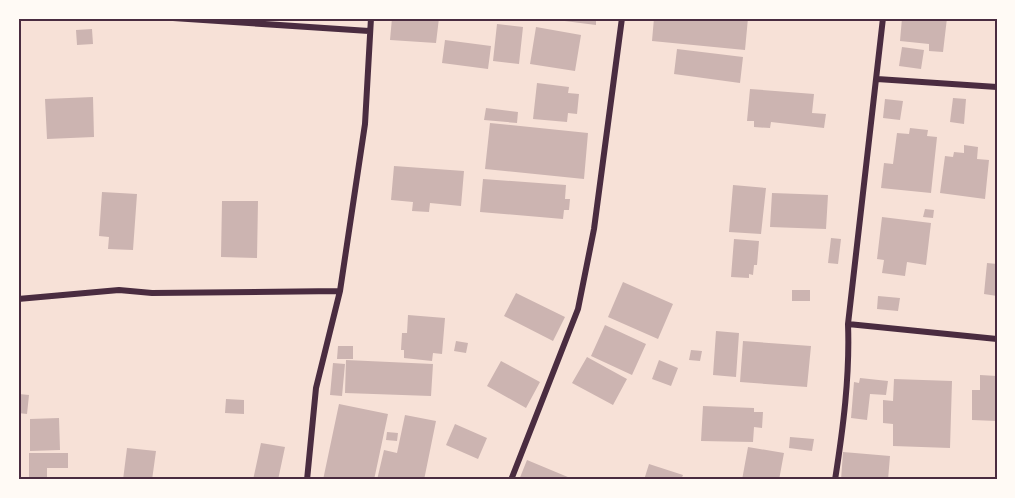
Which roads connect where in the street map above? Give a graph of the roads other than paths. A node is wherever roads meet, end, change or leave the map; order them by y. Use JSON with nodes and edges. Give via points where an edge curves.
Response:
{"nodes":[{"id":1,"x":173,"y":18,"type":"edge"},
{"id":2,"x":371,"y":18,"type":"edge"},
{"id":3,"x":622,"y":18,"type":"edge"},
{"id":4,"x":883,"y":18,"type":"edge"},
{"id":5,"x":369,"y":30,"type":"junction"},
{"id":6,"x":877,"y":79,"type":"junction"},
{"id":7,"x":997,"y":87,"type":"edge"},
{"id":8,"x":340,"y":291,"type":"junction"},
{"id":9,"x":18,"y":299,"type":"edge"},
{"id":10,"x":848,"y":324,"type":"junction"},
{"id":11,"x":997,"y":339,"type":"edge"},
{"id":12,"x":307,"y":480,"type":"edge"},
{"id":13,"x":511,"y":480,"type":"edge"},
{"id":14,"x":835,"y":480,"type":"edge"}],
"edges":[{"from":1,"to":5,"type":"street"},
{"from":2,"to":5,"type":"street"},
{"from":3,"to":13,"type":"street","via":[[594,229],[578,309]]},
{"from":4,"to":6,"type":"street"},
{"from":5,"to":8,"type":"street","via":[[365,124]]},
{"from":6,"to":7,"type":"street"},
{"from":6,"to":10,"type":"street"},
{"from":8,"to":9,"type":"street","via":[[119,290]]},
{"from":8,"to":12,"type":"street","via":[[316,388]]},
{"from":10,"to":11,"type":"street"},
{"from":10,"to":14,"type":"street"}]}
